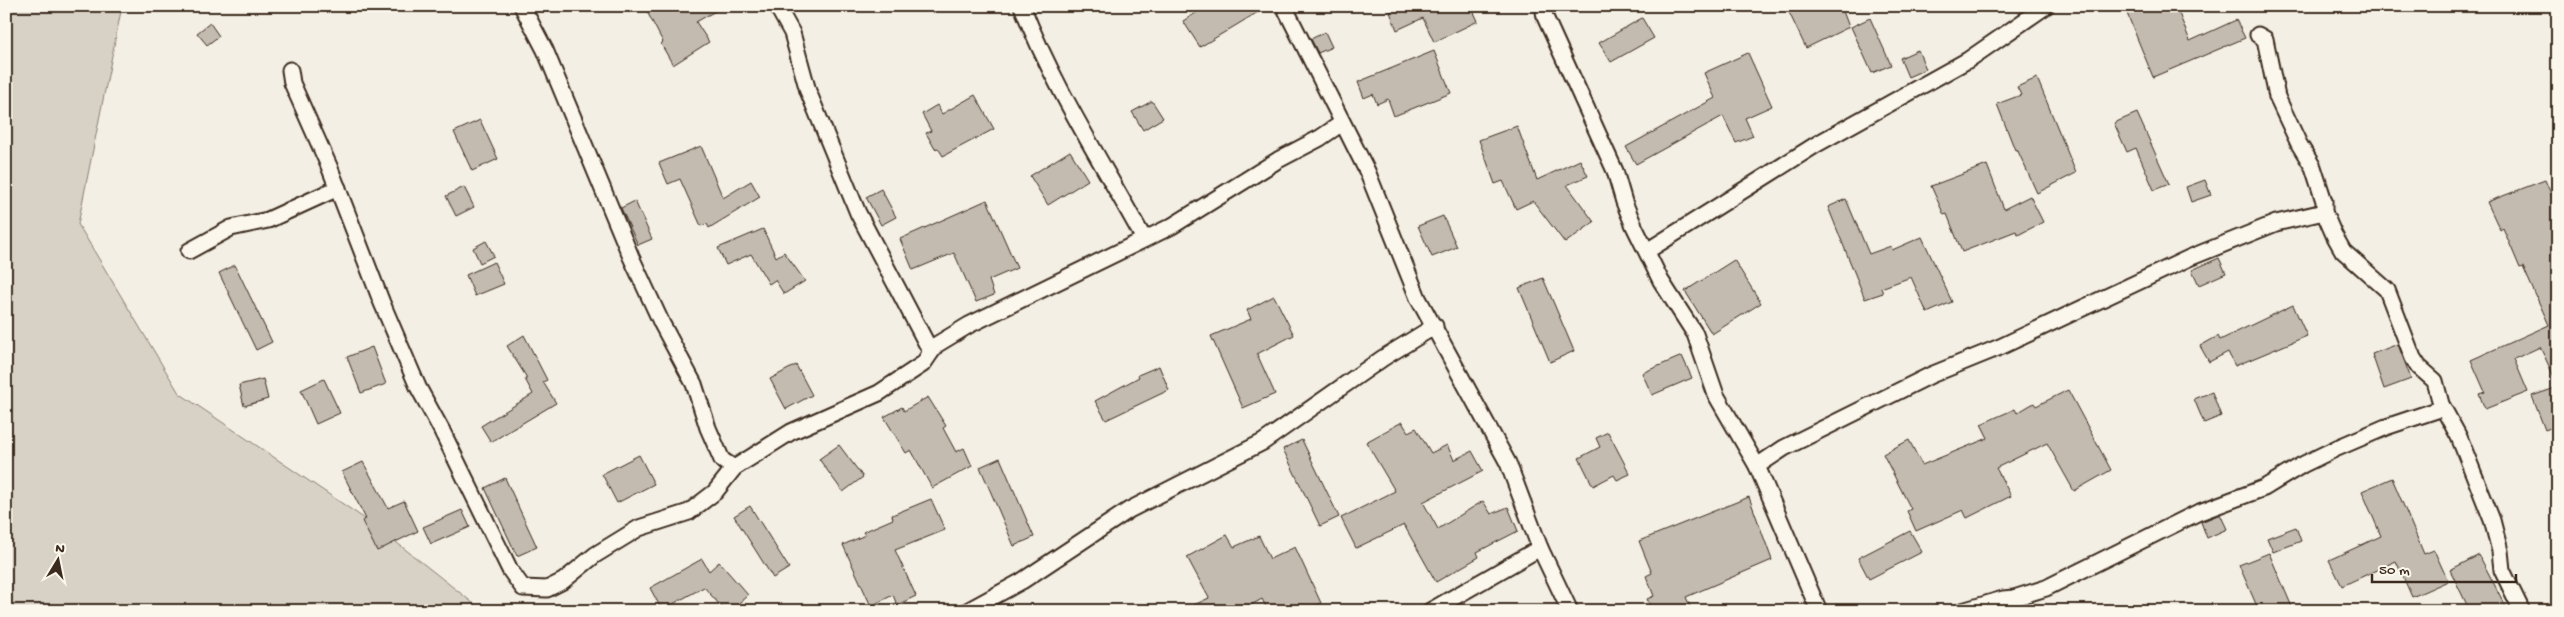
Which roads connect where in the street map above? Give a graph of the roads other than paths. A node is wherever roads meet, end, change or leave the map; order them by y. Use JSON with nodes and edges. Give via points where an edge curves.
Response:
{"nodes":[{"id":1,"x":522,"y":6,"type":"edge"},
{"id":2,"x":778,"y":6,"type":"edge"},
{"id":3,"x":1022,"y":6,"type":"edge"},
{"id":4,"x":1284,"y":6,"type":"edge"},
{"id":5,"x":1543,"y":6,"type":"edge"},
{"id":6,"x":2046,"y":6,"type":"edge"},
{"id":7,"x":2258,"y":35,"type":"dead end"},
{"id":8,"x":290,"y":70,"type":"dead end"},
{"id":9,"x":1342,"y":123,"type":"junction"},
{"id":10,"x":338,"y":188,"type":"junction"},
{"id":11,"x":2324,"y":212,"type":"junction"},
{"id":12,"x":1144,"y":239,"type":"junction"},
{"id":13,"x":189,"y":251,"type":"dead end"},
{"id":14,"x":1647,"y":251,"type":"junction"},
{"id":15,"x":1435,"y":326,"type":"junction"},
{"id":16,"x":931,"y":352,"type":"junction"},
{"id":17,"x":2443,"y":408,"type":"junction"},
{"id":18,"x":1756,"y":466,"type":"junction"},
{"id":19,"x":734,"y":468,"type":"junction"},
{"id":20,"x":1540,"y":548,"type":"junction"},
{"id":21,"x":967,"y":611,"type":"edge"},
{"id":22,"x":1430,"y":611,"type":"edge"},
{"id":23,"x":1570,"y":611,"type":"edge"},
{"id":24,"x":1819,"y":611,"type":"edge"},
{"id":25,"x":1962,"y":611,"type":"edge"},
{"id":26,"x":2522,"y":611,"type":"edge"}],
"edges":[{"from":1,"to":19,"type":"street","via":[[545,50],[639,273],[694,384],[722,460]]},
{"from":2,"to":16,"type":"street","via":[[792,33],[808,91],[858,213]]},
{"from":3,"to":12,"type":"street","via":[[1064,99]]},
{"from":4,"to":9,"type":"street"},
{"from":5,"to":14,"type":"street","via":[[1544,17],[1583,97]]},
{"from":6,"to":14,"type":"street","via":[[1968,60],[1817,144]]},
{"from":7,"to":11,"type":"street","via":[[2265,39],[2278,97],[2313,167],[2324,201]]},
{"from":8,"to":10,"type":"street","via":[[292,84]]},
{"from":9,"to":12,"type":"street","via":[[1172,226]]},
{"from":9,"to":15,"type":"street","via":[[1367,170],[1418,298]]},
{"from":10,"to":13,"type":"street","via":[[268,220],[232,228]]},
{"from":10,"to":19,"type":"street","via":[[418,387],[510,570],[523,588],[548,589],[639,528],[689,512],[715,492]]},
{"from":11,"to":17,"type":"street","via":[[2343,251],[2387,290],[2413,358],[2435,382]]},
{"from":11,"to":18,"type":"street","via":[[2276,223],[2189,258],[2000,348],[1931,375],[1784,448]]},
{"from":12,"to":16,"type":"street","via":[[969,325],[936,345]]},
{"from":14,"to":18,"type":"street","via":[[1661,281],[1695,334],[1716,395]]},
{"from":15,"to":20,"type":"street","via":[[1508,463]]},
{"from":15,"to":21,"type":"street","via":[[1383,358],[1263,442],[1129,510],[1022,580]]},
{"from":16,"to":19,"type":"street","via":[[923,364],[879,393],[791,432]]},
{"from":17,"to":25,"type":"street","via":[[2337,448],[2302,464],[2264,488],[2197,513],[2046,588]]},
{"from":17,"to":26,"type":"street","via":[[2484,495],[2502,570]]},
{"from":18,"to":24,"type":"street"},
{"from":20,"to":22,"type":"street"},
{"from":20,"to":23,"type":"street"}]}
